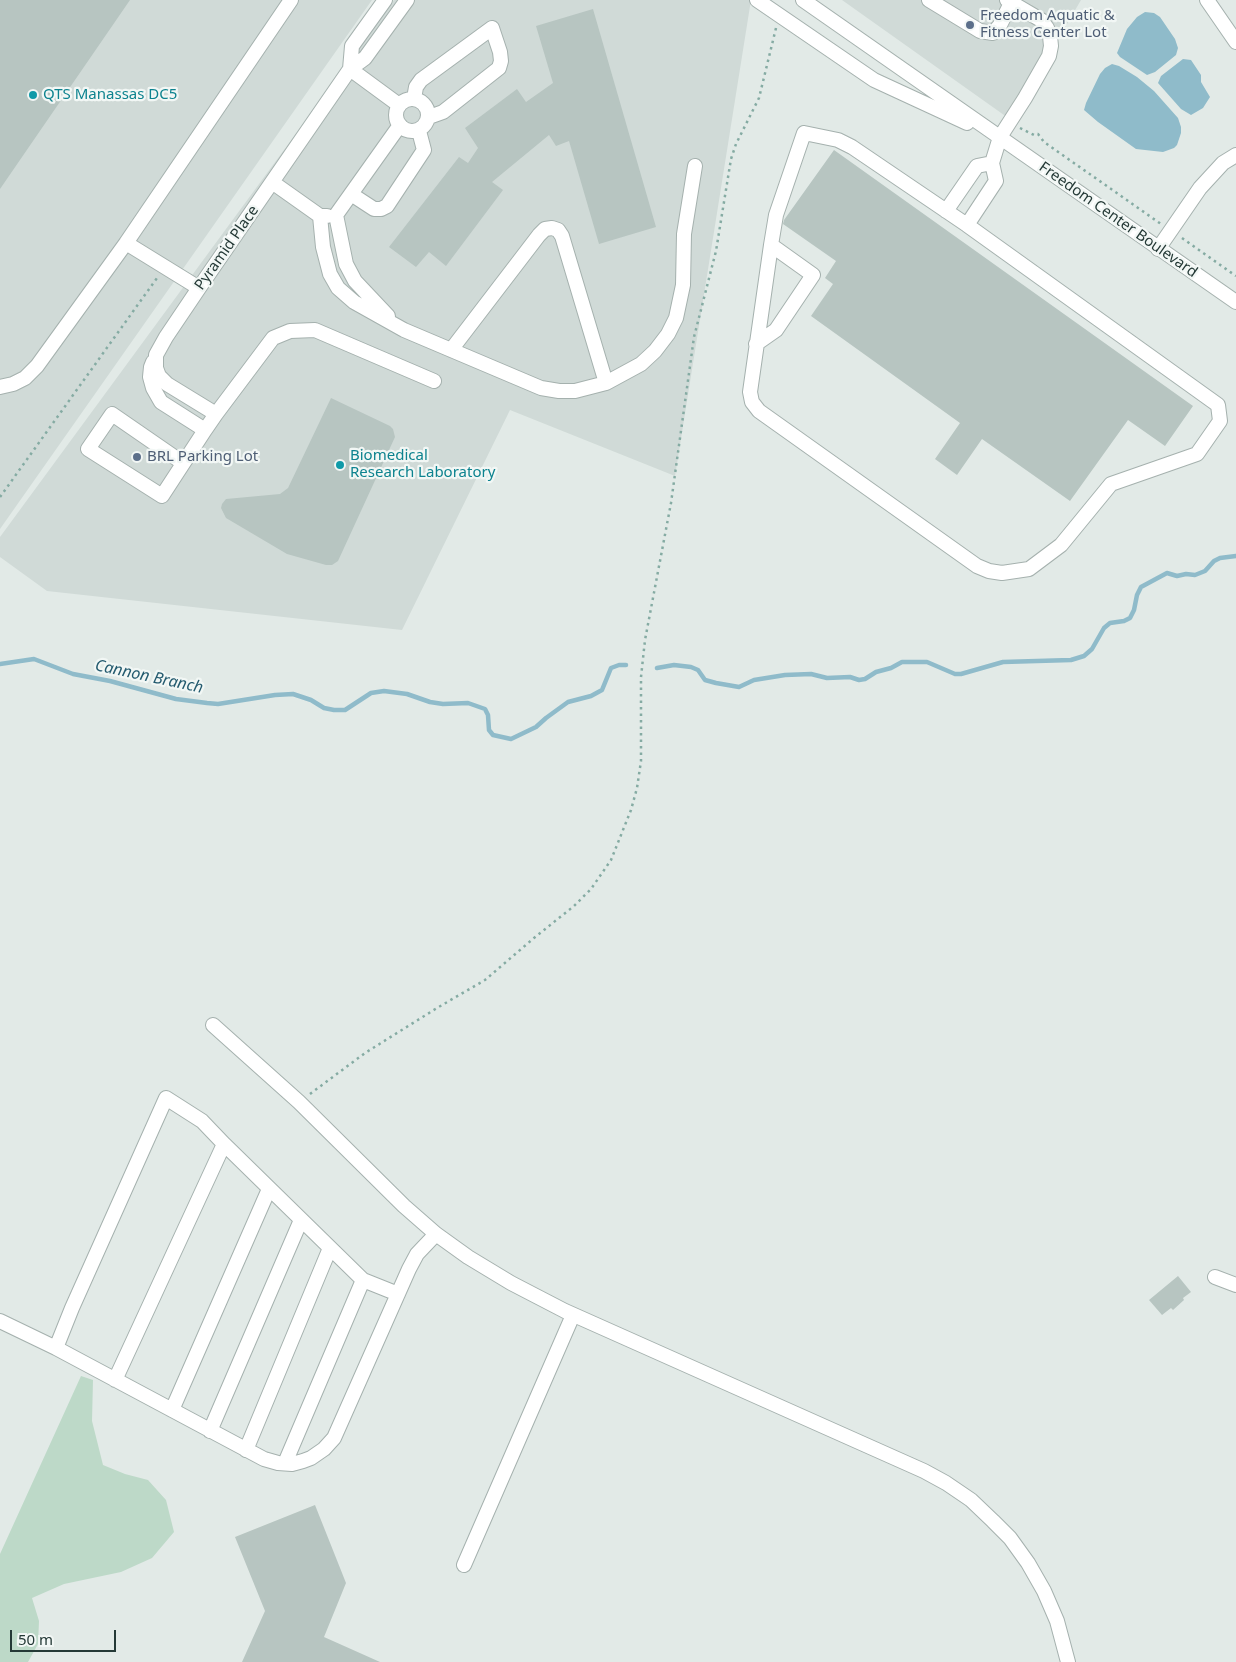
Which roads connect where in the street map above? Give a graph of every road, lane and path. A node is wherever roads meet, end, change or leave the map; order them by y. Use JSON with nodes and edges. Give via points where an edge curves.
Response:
{"nodes":[{"id":1,"x":291,"y":0,"type":"edge"},
{"id":2,"x":385,"y":0,"type":"edge"},
{"id":3,"x":407,"y":0,"type":"edge"},
{"id":4,"x":757,"y":0,"type":"edge"},
{"id":5,"x":804,"y":0,"type":"edge"},
{"id":6,"x":929,"y":0,"type":"edge"},
{"id":7,"x":1207,"y":0,"type":"edge"},
{"id":8,"x":1009,"y":1,"type":"edge"},
{"id":9,"x":779,"y":15,"type":"junction"},
{"id":10,"x":1236,"y":42,"type":"edge"},
{"id":11,"x":350,"y":69,"type":"junction"},
{"id":12,"x":414,"y":99,"type":"junction"},
{"id":13,"x":399,"y":105,"type":"junction"},
{"id":14,"x":429,"y":117,"type":"junction"},
{"id":15,"x":400,"y":125,"type":"junction"},
{"id":16,"x":419,"y":131,"type":"junction"},
{"id":17,"x":1034,"y":135,"type":"dead end"},
{"id":18,"x":1000,"y":138,"type":"junction"},
{"id":19,"x":1236,"y":155,"type":"edge"},
{"id":20,"x":992,"y":163,"type":"junction"},
{"id":21,"x":694,"y":166,"type":"dead end"},
{"id":22,"x":272,"y":182,"type":"junction"},
{"id":23,"x":351,"y":194,"type":"junction"},
{"id":24,"x":946,"y":211,"type":"junction"},
{"id":25,"x":1144,"y":213,"type":"dead end"},
{"id":26,"x":320,"y":216,"type":"junction"},
{"id":27,"x":336,"y":216,"type":"junction"},
{"id":28,"x":967,"y":225,"type":"junction"},
{"id":29,"x":126,"y":242,"type":"junction"},
{"id":30,"x":771,"y":245,"type":"junction"},
{"id":31,"x":1158,"y":249,"type":"junction"},
{"id":32,"x":1199,"y":250,"type":"dead end"},
{"id":33,"x":165,"y":267,"type":"junction"},
{"id":34,"x":1236,"y":276,"type":"edge"},
{"id":35,"x":199,"y":288,"type":"junction"},
{"id":36,"x":1236,"y":302,"type":"edge"},
{"id":37,"x":404,"y":330,"type":"junction"},
{"id":38,"x":756,"y":344,"type":"junction"},
{"id":39,"x":451,"y":350,"type":"junction"},
{"id":40,"x":156,"y":355,"type":"junction"},
{"id":41,"x":434,"y":381,"type":"dead end"},
{"id":42,"x":606,"y":383,"type":"junction"},
{"id":43,"x":0,"y":387,"type":"edge"},
{"id":44,"x":216,"y":414,"type":"junction"},
{"id":45,"x":205,"y":430,"type":"junction"},
{"id":46,"x":183,"y":463,"type":"junction"},
{"id":47,"x":0,"y":498,"type":"edge"},
{"id":48,"x":213,"y":1025,"type":"dead end"},
{"id":49,"x":298,"y":1102,"type":"junction"},
{"id":50,"x":224,"y":1144,"type":"junction"},
{"id":51,"x":270,"y":1189,"type":"junction"},
{"id":52,"x":301,"y":1220,"type":"junction"},
{"id":53,"x":436,"y":1234,"type":"junction"},
{"id":54,"x":330,"y":1248,"type":"junction"},
{"id":55,"x":1215,"y":1277,"type":"dead end"},
{"id":56,"x":362,"y":1280,"type":"junction"},
{"id":57,"x":1236,"y":1286,"type":"edge"},
{"id":58,"x":398,"y":1294,"type":"junction"},
{"id":59,"x":573,"y":1315,"type":"junction"},
{"id":60,"x":0,"y":1321,"type":"edge"},
{"id":61,"x":56,"y":1348,"type":"junction"},
{"id":62,"x":116,"y":1380,"type":"junction"},
{"id":63,"x":172,"y":1410,"type":"junction"},
{"id":64,"x":210,"y":1430,"type":"junction"},
{"id":65,"x":246,"y":1450,"type":"junction"},
{"id":66,"x":285,"y":1463,"type":"junction"},
{"id":67,"x":464,"y":1565,"type":"dead end"},
{"id":68,"x":1068,"y":1662,"type":"edge"}],
"edges":[{"from":1,"to":29,"type":"street"},
{"from":2,"to":11,"type":"street","name":"Pyramid Place","via":[[352,46]]},
{"from":3,"to":11,"type":"street","name":"Pyramid Place","via":[[366,58]]},
{"from":4,"to":9,"type":"street","name":"Freedom Center Boulevard"},
{"from":5,"to":18,"type":"street","name":"Freedom Center Boulevard"},
{"from":6,"to":8,"type":"street","via":[[980,31],[993,33],[1000,25]]},
{"from":7,"to":10,"type":"street"},
{"from":8,"to":18,"type":"street","via":[[1040,20],[1047,28],[1051,46],[1049,56]]},
{"from":9,"to":18,"type":"street","name":"Freedom Center Boulevard","via":[[874,80]]},
{"from":9,"to":49,"type":"path","via":[[759,98],[731,159],[716,251],[694,337],[671,503],[645,640],[641,761],[631,810],[611,860],[591,889],[574,906],[485,980],[365,1053]]},
{"from":11,"to":13,"type":"street"},
{"from":11,"to":22,"type":"street","name":"Pyramid Place"},
{"from":12,"to":13,"type":"street"},
{"from":12,"to":14,"type":"street","via":[[428,109]]},
{"from":12,"to":14,"type":"street","via":[[421,80],[492,28],[500,52],[499,68],[443,112]]},
{"from":13,"to":15,"type":"street","via":[[396,113]]},
{"from":14,"to":16,"type":"street"},
{"from":15,"to":16,"type":"street","via":[[410,132]]},
{"from":15,"to":23,"type":"street"},
{"from":16,"to":23,"type":"street","via":[[424,150],[386,206],[374,209]]},
{"from":17,"to":25,"type":"path","via":[[1038,134],[1044,142]]},
{"from":18,"to":20,"type":"street"},
{"from":18,"to":31,"type":"street","name":"Freedom Center Boulevard"},
{"from":19,"to":31,"type":"street","via":[[1223,163],[1200,188]]},
{"from":20,"to":24,"type":"street","via":[[977,166]]},
{"from":20,"to":28,"type":"street","via":[[996,181]]},
{"from":21,"to":42,"type":"street","via":[[684,234],[683,285],[676,318],[654,352],[641,364]]},
{"from":22,"to":26,"type":"street"},
{"from":22,"to":35,"type":"street","name":"Pyramid Place"},
{"from":23,"to":27,"type":"street"},
{"from":24,"to":28,"type":"street"},
{"from":24,"to":30,"type":"street","via":[[852,147],[838,140],[804,133],[776,215]]},
{"from":26,"to":27,"type":"street"},
{"from":26,"to":37,"type":"street","via":[[326,262],[338,288],[354,302]]},
{"from":27,"to":37,"type":"street","via":[[346,264],[355,281]]},
{"from":28,"to":38,"type":"street","via":[[1218,405],[1220,422],[1197,454],[1111,484],[1061,545],[1029,569],[1002,574],[977,566],[759,411],[750,392]]},
{"from":29,"to":33,"type":"street"},
{"from":29,"to":43,"type":"street","via":[[32,373],[20,381]]},
{"from":30,"to":38,"type":"street"},
{"from":30,"to":38,"type":"street","via":[[813,275],[776,330]]},
{"from":31,"to":36,"type":"street","name":"Freedom Center Boulevard"},
{"from":32,"to":34,"type":"path"},
{"from":33,"to":35,"type":"street"},
{"from":33,"to":47,"type":"path"},
{"from":35,"to":40,"type":"street","name":"Pyramid Place"},
{"from":37,"to":39,"type":"street"},
{"from":39,"to":42,"type":"street","via":[[541,388],[574,391]]},
{"from":39,"to":42,"type":"street","via":[[539,234],[552,228],[562,236]]},
{"from":40,"to":44,"type":"street","via":[[159,376],[167,384]]},
{"from":40,"to":45,"type":"street","name":"Pyramid Place","via":[[150,377],[161,402]]},
{"from":41,"to":44,"type":"street","via":[[315,330],[290,331],[273,338]]},
{"from":44,"to":45,"type":"street"},
{"from":45,"to":46,"type":"street"},
{"from":46,"to":46,"type":"street","via":[[162,496],[88,449],[112,414]]},
{"from":48,"to":49,"type":"street"},
{"from":49,"to":53,"type":"street"},
{"from":50,"to":51,"type":"street"},
{"from":50,"to":61,"type":"street","via":[[202,1121],[166,1098]]},
{"from":50,"to":62,"type":"street"},
{"from":51,"to":52,"type":"street"},
{"from":51,"to":63,"type":"street"},
{"from":52,"to":54,"type":"street"},
{"from":52,"to":64,"type":"street"},
{"from":53,"to":58,"type":"street","via":[[417,1254]]},
{"from":53,"to":59,"type":"street","via":[[511,1284]]},
{"from":54,"to":56,"type":"street"},
{"from":54,"to":65,"type":"street"},
{"from":55,"to":57,"type":"street"},
{"from":56,"to":58,"type":"street"},
{"from":56,"to":66,"type":"street"},
{"from":58,"to":66,"type":"street","via":[[334,1438],[311,1458]]},
{"from":59,"to":67,"type":"street"},
{"from":59,"to":68,"type":"street","via":[[924,1471],[971,1500],[1010,1538],[1028,1563],[1057,1620]]},
{"from":60,"to":61,"type":"street"},
{"from":61,"to":62,"type":"street"},
{"from":62,"to":63,"type":"street"},
{"from":63,"to":64,"type":"street"},
{"from":64,"to":65,"type":"street"},
{"from":65,"to":66,"type":"street","via":[[264,1459]]}]}
